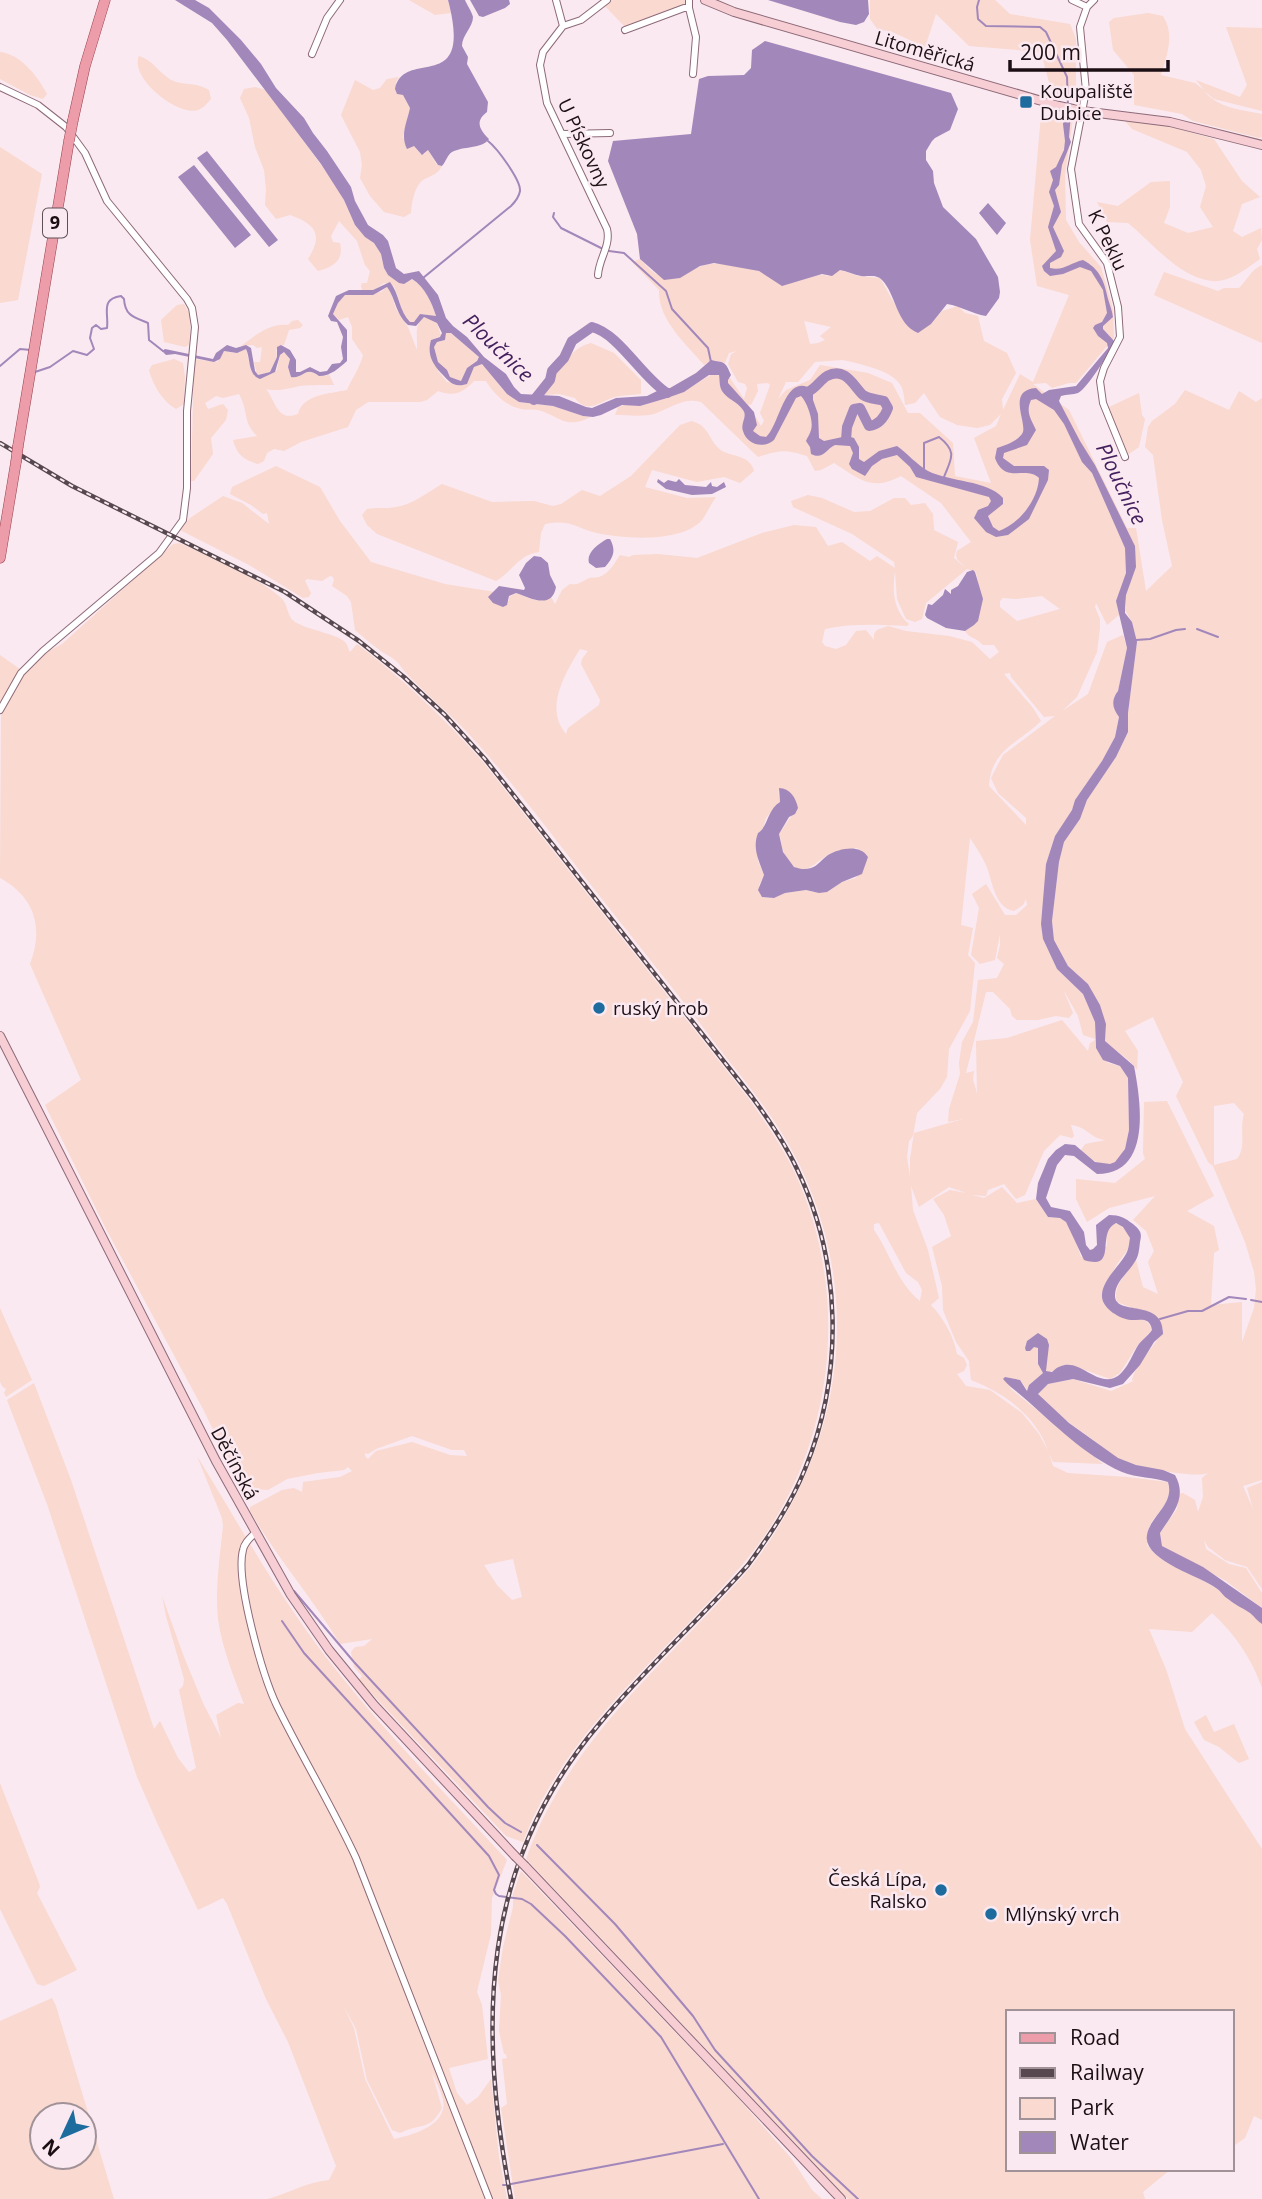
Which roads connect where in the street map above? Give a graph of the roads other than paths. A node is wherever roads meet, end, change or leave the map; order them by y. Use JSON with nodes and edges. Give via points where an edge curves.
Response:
{"nodes":[{"id":1,"x":106,"y":0,"type":"edge"},
{"id":2,"x":340,"y":0,"type":"edge"},
{"id":3,"x":556,"y":0,"type":"edge"},
{"id":4,"x":607,"y":0,"type":"edge"},
{"id":5,"x":705,"y":0,"type":"edge"},
{"id":6,"x":1072,"y":0,"type":"edge"},
{"id":7,"x":1094,"y":0,"type":"edge"},
{"id":8,"x":689,"y":4,"type":"edge"},
{"id":9,"x":1087,"y":7,"type":"junction"},
{"id":10,"x":563,"y":26,"type":"junction"},
{"id":11,"x":625,"y":30,"type":"dead end"},
{"id":12,"x":312,"y":54,"type":"dead end"},
{"id":13,"x":693,"y":74,"type":"dead end"},
{"id":14,"x":0,"y":87,"type":"edge"},
{"id":15,"x":1079,"y":111,"type":"junction"},
{"id":16,"x":610,"y":133,"type":"dead end"},
{"id":17,"x":563,"y":134,"type":"junction"},
{"id":18,"x":1262,"y":145,"type":"edge"},
{"id":19,"x":598,"y":275,"type":"dead end"},
{"id":20,"x":1125,"y":457,"type":"dead end"},
{"id":21,"x":0,"y":558,"type":"edge"},
{"id":22,"x":0,"y":710,"type":"edge"},
{"id":23,"x":0,"y":1036,"type":"edge"},
{"id":24,"x":255,"y":1533,"type":"junction"},
{"id":25,"x":489,"y":2199,"type":"edge"},
{"id":26,"x":841,"y":2199,"type":"edge"}],
"edges":[{"from":1,"to":21,"type":"main road","number":"9","bridge":true,"via":[[69,141]]},
{"from":2,"to":12,"type":"street"},
{"from":3,"to":10,"type":"street"},
{"from":4,"to":10,"type":"street"},
{"from":5,"to":15,"type":"main road","name":"Litoměřická"},
{"from":6,"to":9,"type":"street"},
{"from":7,"to":9,"type":"street"},
{"from":8,"to":11,"type":"street"},
{"from":8,"to":13,"type":"street","via":[[696,37]]},
{"from":9,"to":15,"type":"street","name":"K Peklu","via":[[1080,27],[1086,91]]},
{"from":10,"to":17,"type":"street","name":"U Pískovny","via":[[543,52],[540,65],[547,103]]},
{"from":14,"to":22,"type":"street","via":[[38,105],[66,127],[85,153],[107,201],[187,299],[195,320],[183,520],[159,553],[43,650],[21,673]]},
{"from":15,"to":18,"type":"main road","name":"Litoměřická","via":[[1170,122]]},
{"from":15,"to":20,"type":"street","name":"K Peklu","via":[[1071,169],[1075,207],[1079,224],[1107,263],[1118,307],[1120,337],[1100,381],[1103,403]]},
{"from":16,"to":17,"type":"street"},
{"from":17,"to":19,"type":"street","name":"U Pískovny","via":[[607,229],[609,241]]},
{"from":23,"to":24,"type":"main road","name":"Děčínská"},
{"from":24,"to":25,"type":"street","via":[[242,1553],[243,1586],[258,1652],[276,1703],[356,1858]]},
{"from":24,"to":26,"type":"main road","name":"Děčínská","bridge":true,"via":[[290,1595],[387,1721]]}]}
